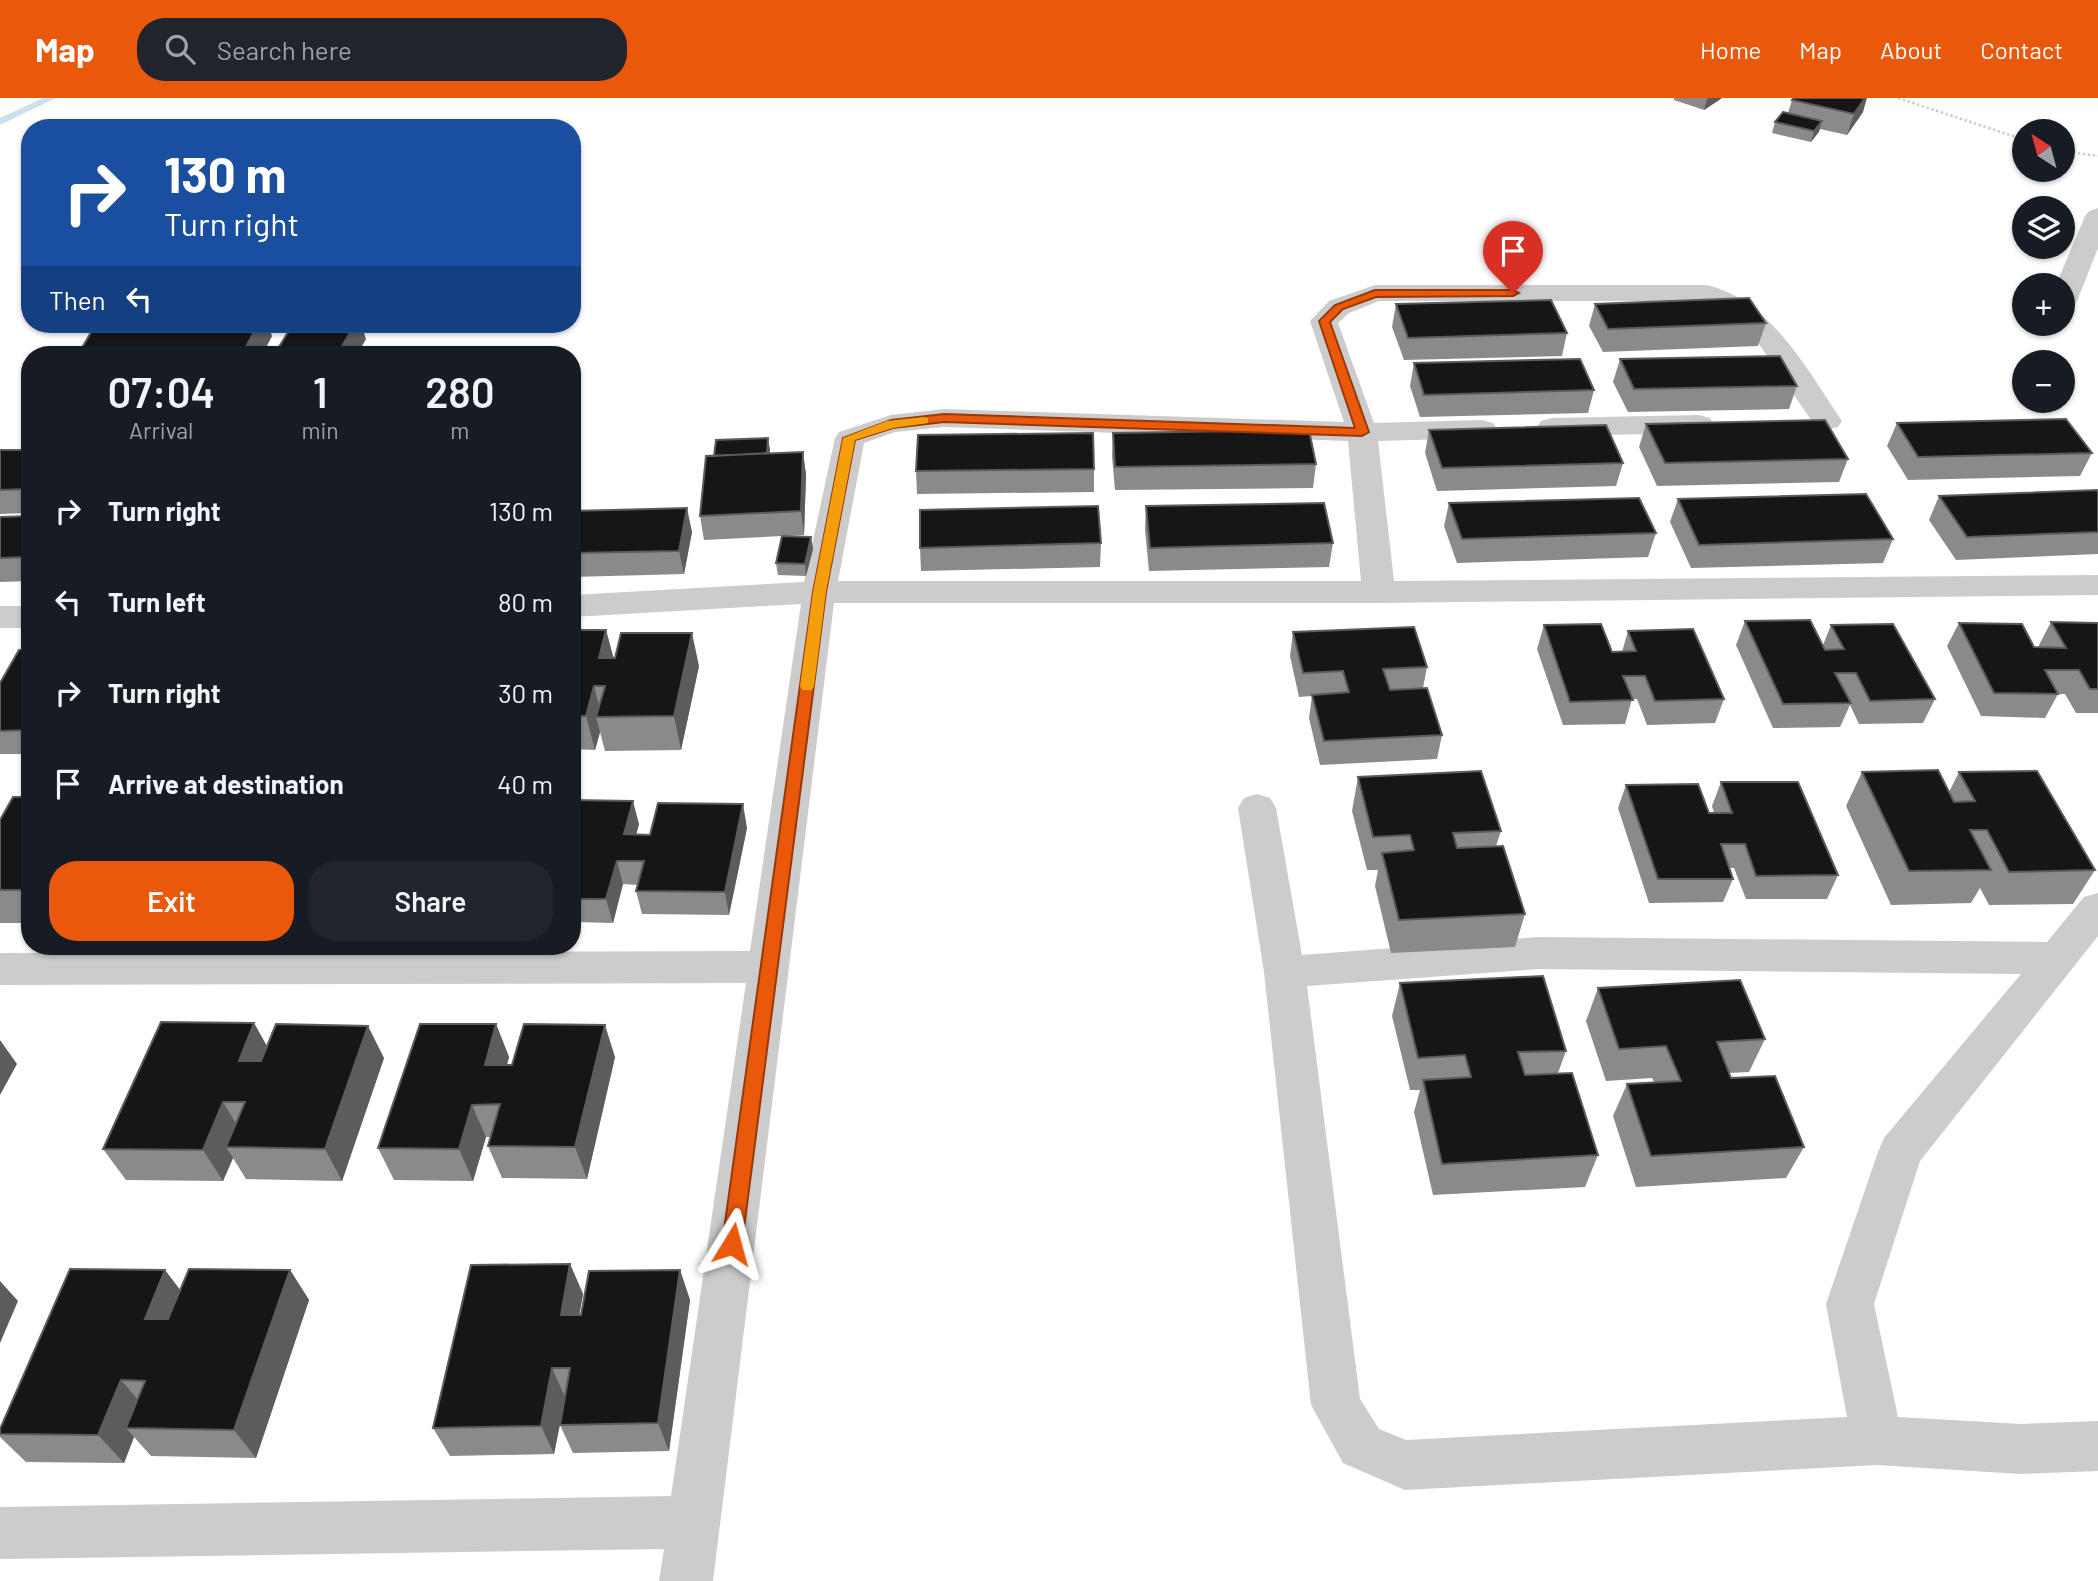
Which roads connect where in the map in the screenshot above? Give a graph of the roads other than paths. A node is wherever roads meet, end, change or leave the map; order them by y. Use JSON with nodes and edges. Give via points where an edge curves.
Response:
{"nodes":[{"id":1,"x":2098,"y":216,"type":"edge"},
{"id":2,"x":2075,"y":273,"type":"edge"},
{"id":3,"x":1786,"y":422,"type":"edge"},
{"id":4,"x":1731,"y":423,"type":"edge"},
{"id":5,"x":1362,"y":432,"type":"junction"},
{"id":6,"x":2098,"y":585,"type":"edge"},
{"id":7,"x":820,"y":592,"type":"junction"},
{"id":8,"x":1379,"y":592,"type":"junction"},
{"id":9,"x":581,"y":605,"type":"edge"},
{"id":10,"x":0,"y":617,"type":"edge"},
{"id":11,"x":21,"y":617,"type":"edge"},
{"id":12,"x":1257,"y":808,"type":"dead end"},
{"id":13,"x":2098,"y":908,"type":"edge"},
{"id":14,"x":2057,"y":958,"type":"junction"},
{"id":15,"x":769,"y":967,"type":"junction"},
{"id":16,"x":0,"y":969,"type":"edge"},
{"id":17,"x":1285,"y":972,"type":"junction"},
{"id":18,"x":1877,"y":1440,"type":"junction"},
{"id":19,"x":2098,"y":1446,"type":"edge"},
{"id":20,"x":695,"y":1522,"type":"junction"},
{"id":21,"x":0,"y":1532,"type":"edge"},
{"id":22,"x":686,"y":1581,"type":"edge"}],
"edges":[{"from":1,"to":2,"type":"street"},
{"from":3,"to":5,"type":"street","via":[[1827,421],[1764,331],[1742,311],[1707,293],[1375,293],[1339,307],[1324,321]]},
{"from":4,"to":5,"type":"street"},
{"from":5,"to":7,"type":"street","via":[[944,418],[891,424],[850,438]]},
{"from":5,"to":8,"type":"street"},
{"from":6,"to":8,"type":"street"},
{"from":7,"to":8,"type":"street"},
{"from":7,"to":9,"type":"street"},
{"from":7,"to":15,"type":"street"},
{"from":10,"to":11,"type":"street"},
{"from":12,"to":17,"type":"street"},
{"from":13,"to":14,"type":"street"},
{"from":14,"to":17,"type":"street","via":[[1538,953]]},
{"from":14,"to":18,"type":"street","via":[[1900,1152],[1850,1304]]},
{"from":15,"to":16,"type":"street"},
{"from":15,"to":20,"type":"street"},
{"from":17,"to":18,"type":"street","via":[[1336,1405],[1361,1446],[1405,1465]]},
{"from":18,"to":19,"type":"street","via":[[2021,1449]]},
{"from":20,"to":21,"type":"street"},
{"from":20,"to":22,"type":"street"}]}
